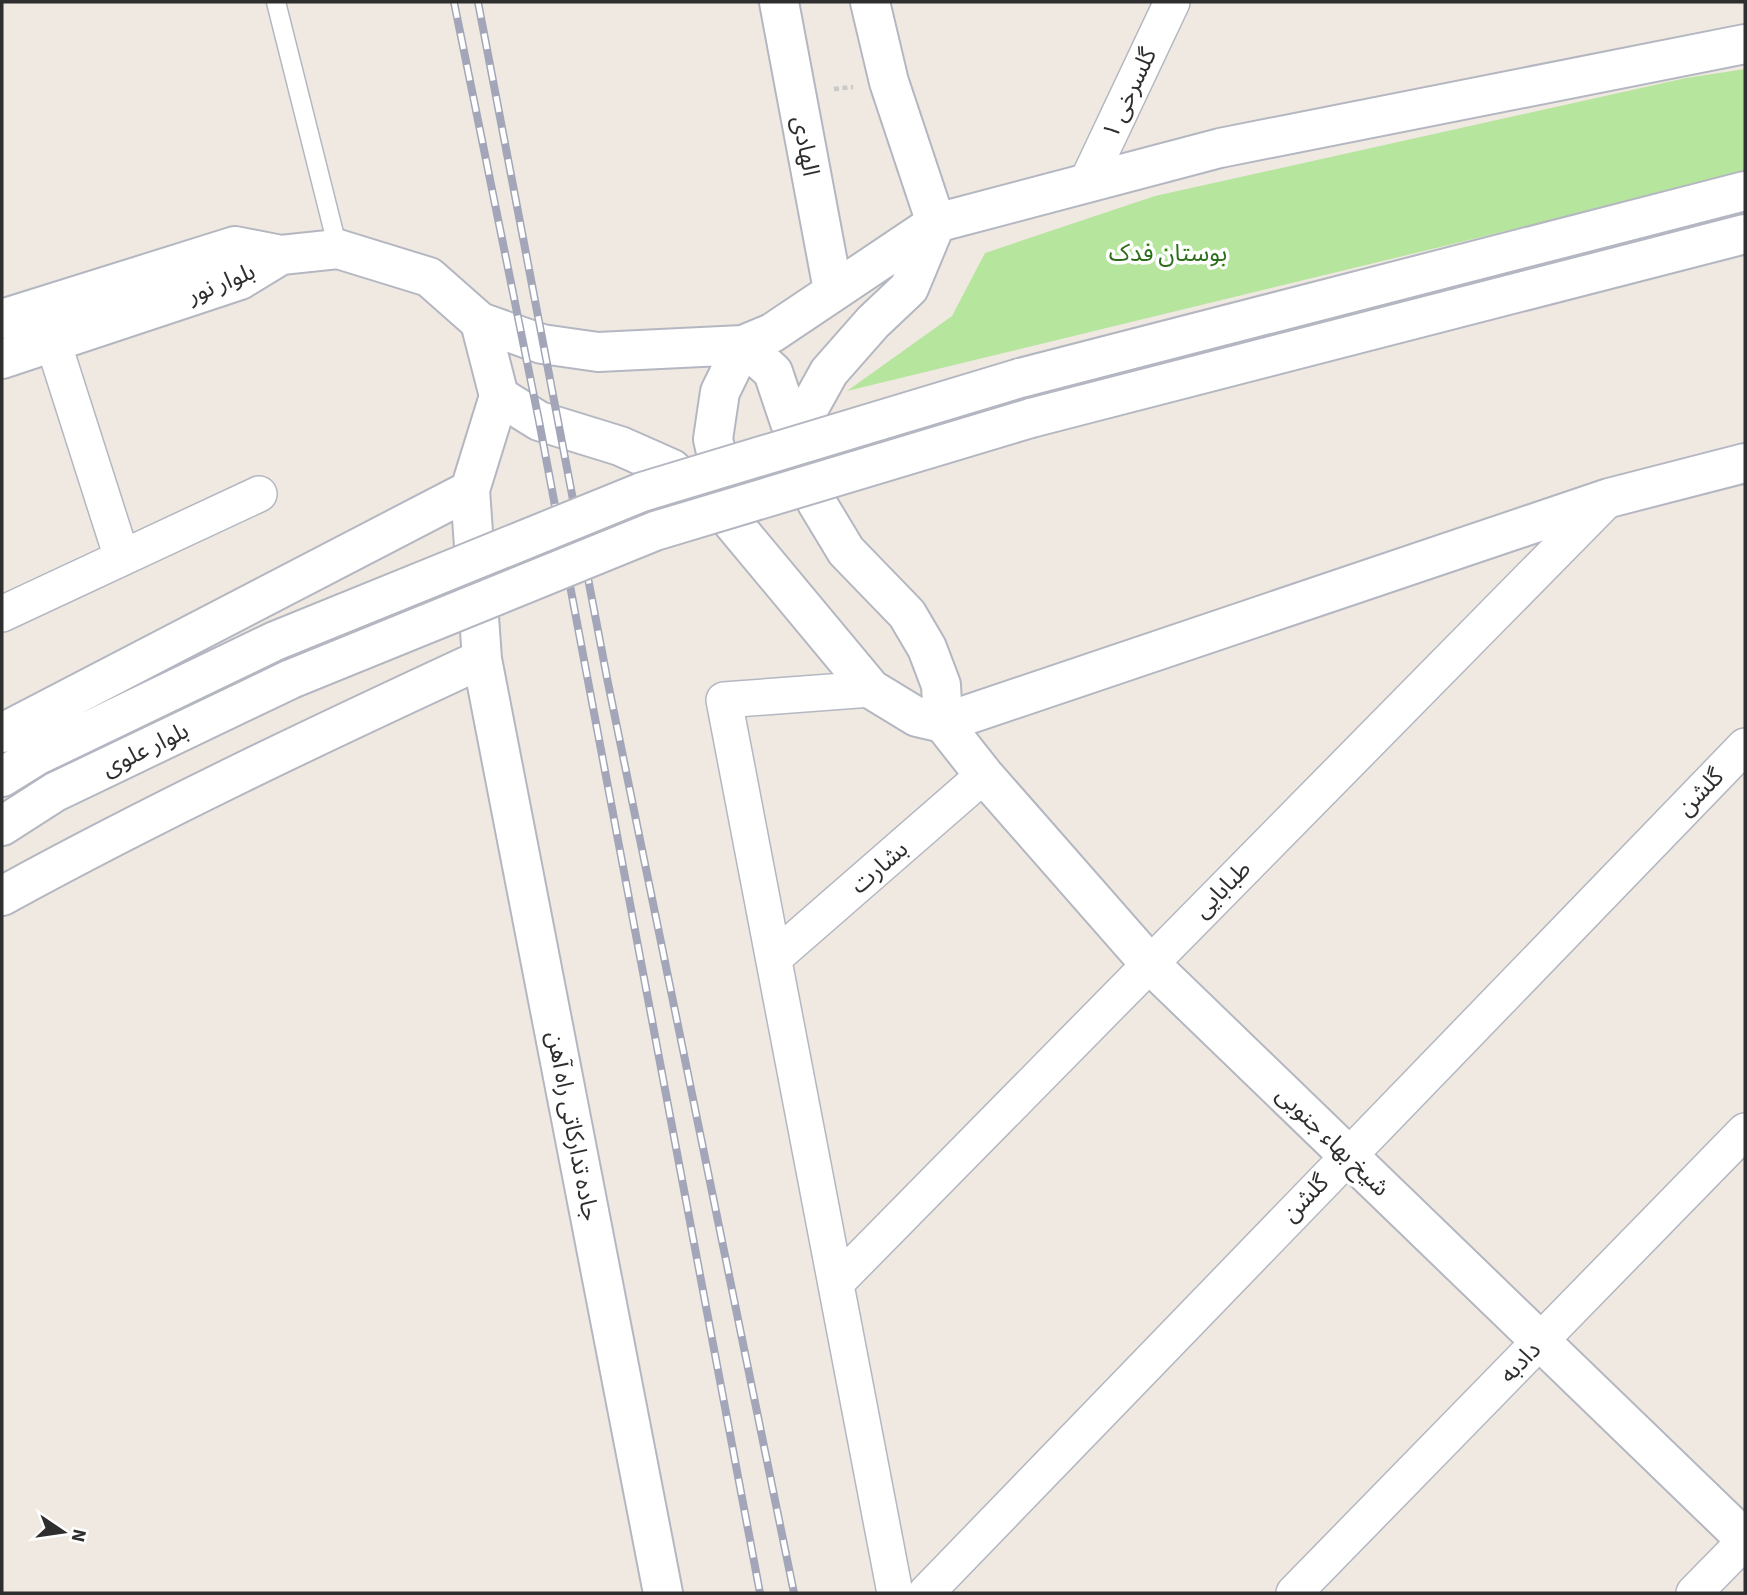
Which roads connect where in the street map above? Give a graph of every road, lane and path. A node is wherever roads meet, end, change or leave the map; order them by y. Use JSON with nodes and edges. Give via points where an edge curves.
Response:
{"nodes":[{"id":1,"x":276,"y":2,"type":"edge"},
{"id":2,"x":779,"y":2,"type":"edge"},
{"id":3,"x":870,"y":2,"type":"edge"},
{"id":4,"x":1172,"y":2,"type":"edge"},
{"id":5,"x":1745,"y":44,"type":"edge"},
{"id":6,"x":889,"y":82,"type":"junction"},
{"id":7,"x":796,"y":94,"type":"junction"},
{"id":8,"x":1086,"y":184,"type":"junction"},
{"id":9,"x":1741,"y":192,"type":"edge"},
{"id":10,"x":936,"y":223,"type":"junction"},
{"id":11,"x":1744,"y":235,"type":"edge"},
{"id":12,"x":338,"y":248,"type":"junction"},
{"id":13,"x":281,"y":255,"type":"junction"},
{"id":14,"x":833,"y":290,"type":"junction"},
{"id":15,"x":2,"y":319,"type":"edge"},
{"id":16,"x":480,"y":322,"type":"junction"},
{"id":17,"x":52,"y":342,"type":"junction"},
{"id":18,"x":743,"y":345,"type":"junction"},
{"id":19,"x":2,"y":359,"type":"edge"},
{"id":20,"x":499,"y":396,"type":"junction"},
{"id":21,"x":794,"y":435,"type":"junction"},
{"id":22,"x":1742,"y":462,"type":"edge"},
{"id":23,"x":470,"y":490,"type":"junction"},
{"id":24,"x":258,"y":494,"type":"dead end"},
{"id":25,"x":1609,"y":498,"type":"junction"},
{"id":26,"x":732,"y":522,"type":"junction"},
{"id":27,"x":122,"y":558,"type":"junction"},
{"id":28,"x":2,"y":614,"type":"edge"},
{"id":29,"x":482,"y":659,"type":"junction"},
{"id":30,"x":871,"y":689,"type":"junction"},
{"id":31,"x":943,"y":723,"type":"junction"},
{"id":32,"x":2,"y":733,"type":"edge"},
{"id":33,"x":1745,"y":746,"type":"edge"},
{"id":34,"x":984,"y":775,"type":"junction"},
{"id":35,"x":2,"y":778,"type":"edge"},
{"id":36,"x":2,"y":826,"type":"edge"},
{"id":37,"x":2,"y":896,"type":"edge"},
{"id":38,"x":774,"y":958,"type":"junction"},
{"id":39,"x":1149,"y":963,"type":"junction"},
{"id":40,"x":1745,"y":1131,"type":"edge"},
{"id":41,"x":1347,"y":1154,"type":"junction"},
{"id":42,"x":836,"y":1283,"type":"junction"},
{"id":43,"x":1541,"y":1341,"type":"junction"},
{"id":44,"x":1745,"y":1540,"type":"edge"},
{"id":45,"x":663,"y":1593,"type":"edge"},
{"id":46,"x":895,"y":1593,"type":"edge"},
{"id":47,"x":926,"y":1593,"type":"edge"},
{"id":48,"x":1294,"y":1593,"type":"edge"},
{"id":49,"x":1694,"y":1593,"type":"edge"}],
"edges":[{"from":1,"to":12,"type":"lane"},
{"from":2,"to":7,"type":"main road","name":"الهادی"},
{"from":3,"to":6,"type":"main road"},
{"from":4,"to":8,"type":"street","name":"گلسرخی ۱"},
{"from":5,"to":8,"type":"main road","via":[[1220,148]]},
{"from":6,"to":7,"type":"path"},
{"from":6,"to":10,"type":"main road"},
{"from":7,"to":14,"type":"main road","name":"الهادی"},
{"from":8,"to":10,"type":"main road"},
{"from":9,"to":35,"type":"main road","name":"بلوار علوی","bridge":true,"via":[[1020,378],[642,492],[275,641],[36,756]]},
{"from":10,"to":14,"type":"main road"},
{"from":10,"to":21,"type":"main road","via":[[909,288],[829,372]]},
{"from":11,"to":36,"type":"main road","name":"بلوار علوی","bridge":true,"via":[[1031,418],[655,531],[291,679],[55,792]]},
{"from":12,"to":13,"type":"main road"},
{"from":12,"to":16,"type":"main road","via":[[429,277]]},
{"from":13,"to":15,"type":"main road","name":"بلوار نور","via":[[235,246]]},
{"from":13,"to":17,"type":"main road","name":"بلوار نور","via":[[240,280]]},
{"from":14,"to":18,"type":"main road","via":[[772,333]]},
{"from":16,"to":18,"type":"main road","via":[[542,344],[598,352]]},
{"from":16,"to":20,"type":"main road"},
{"from":17,"to":19,"type":"main road","name":"بلوار نور"},
{"from":17,"to":27,"type":"street"},
{"from":18,"to":21,"type":"main road","via":[[773,372]]},
{"from":18,"to":26,"type":"main road","via":[[720,392],[713,439]]},
{"from":20,"to":23,"type":"main road"},
{"from":20,"to":26,"type":"main road","via":[[539,421],[620,446],[671,468]]},
{"from":21,"to":31,"type":"main road","via":[[817,503],[846,551],[907,614],[927,648],[941,685]]},
{"from":22,"to":25,"type":"main road"},
{"from":23,"to":29,"type":"main road","name":"جاده تدارکاتی راه آهن"},
{"from":23,"to":32,"type":"main road"},
{"from":24,"to":27,"type":"street"},
{"from":25,"to":31,"type":"main road"},
{"from":25,"to":39,"type":"street","name":"طبابایی"},
{"from":26,"to":30,"type":"main road"},
{"from":27,"to":28,"type":"street"},
{"from":29,"to":37,"type":"main road","via":[[301,743]]},
{"from":29,"to":45,"type":"main road","name":"جاده تدارکاتی راه آهن"},
{"from":30,"to":31,"type":"main road","via":[[917,717]]},
{"from":30,"to":38,"type":"street","via":[[724,700]]},
{"from":31,"to":34,"type":"main road","name":"شیخ بهاء جنوبی"},
{"from":33,"to":41,"type":"street","name":"گلشن"},
{"from":34,"to":38,"type":"street","name":"بشارت"},
{"from":34,"to":39,"type":"main road","name":"شیخ بهاء جنوبی"},
{"from":38,"to":42,"type":"street"},
{"from":39,"to":41,"type":"main road","name":"شیخ بهاء جنوبی"},
{"from":39,"to":42,"type":"street","name":"طبابایی"},
{"from":40,"to":43,"type":"street","name":"دادبه"},
{"from":41,"to":43,"type":"main road","name":"شیخ بهاء جنوبی"},
{"from":41,"to":47,"type":"street","name":"گلشن"},
{"from":42,"to":46,"type":"street"},
{"from":43,"to":44,"type":"main road","name":"شیخ بهاء جنوبی"},
{"from":43,"to":48,"type":"street","name":"دادبه"},
{"from":44,"to":49,"type":"street"}]}
